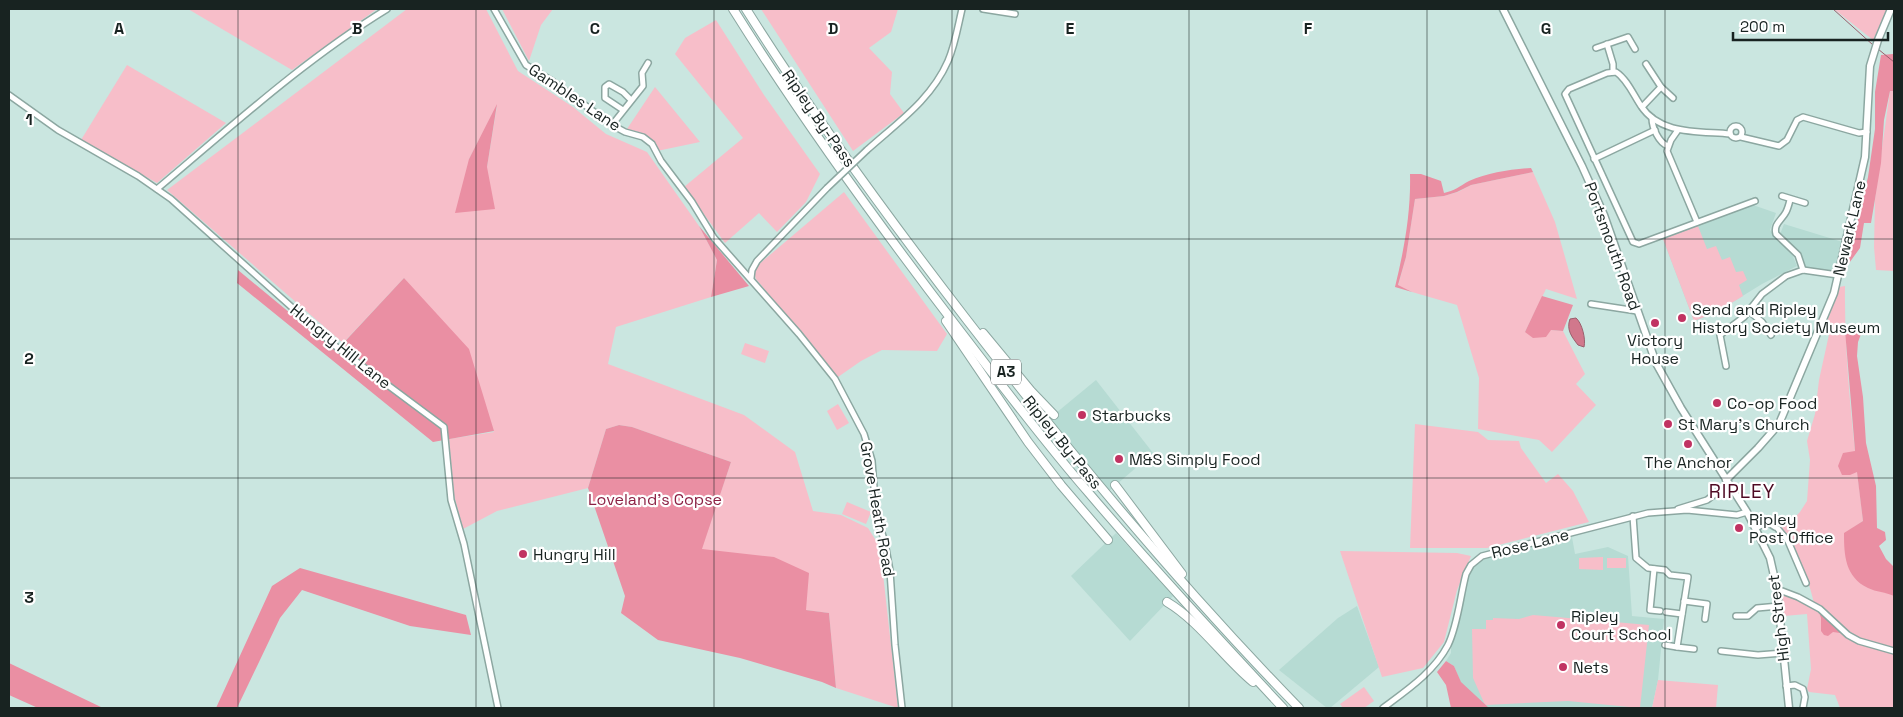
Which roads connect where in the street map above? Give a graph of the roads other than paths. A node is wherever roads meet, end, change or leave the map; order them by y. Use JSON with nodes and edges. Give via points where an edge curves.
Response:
{"nodes":[{"id":1,"x":387,"y":9,"type":"edge"},
{"id":2,"x":494,"y":9,"type":"edge"},
{"id":3,"x":733,"y":9,"type":"edge"},
{"id":4,"x":746,"y":9,"type":"edge"},
{"id":5,"x":962,"y":9,"type":"edge"},
{"id":6,"x":983,"y":9,"type":"edge"},
{"id":7,"x":1503,"y":9,"type":"edge"},
{"id":8,"x":1891,"y":9,"type":"edge"},
{"id":9,"x":1014,"y":14,"type":"dead end"},
{"id":10,"x":1607,"y":44,"type":"junction"},
{"id":11,"x":1596,"y":48,"type":"dead end"},
{"id":12,"x":1635,"y":49,"type":"dead end"},
{"id":13,"x":648,"y":64,"type":"dead end"},
{"id":14,"x":1646,"y":64,"type":"dead end"},
{"id":15,"x":1613,"y":72,"type":"junction"},
{"id":16,"x":1661,"y":87,"type":"junction"},
{"id":17,"x":9,"y":95,"type":"edge"},
{"id":18,"x":1673,"y":98,"type":"dead end"},
{"id":19,"x":632,"y":100,"type":"junction"},
{"id":20,"x":1642,"y":107,"type":"junction"},
{"id":21,"x":623,"y":110,"type":"junction"},
{"id":22,"x":1652,"y":118,"type":"junction"},
{"id":23,"x":612,"y":125,"type":"junction"},
{"id":24,"x":1655,"y":130,"type":"junction"},
{"id":25,"x":1678,"y":130,"type":"junction"},
{"id":26,"x":1867,"y":132,"type":"junction"},
{"id":27,"x":1730,"y":134,"type":"junction"},
{"id":28,"x":1741,"y":137,"type":"junction"},
{"id":29,"x":1668,"y":146,"type":"junction"},
{"id":30,"x":1594,"y":160,"type":"junction"},
{"id":31,"x":157,"y":189,"type":"junction"},
{"id":32,"x":1782,"y":196,"type":"dead end"},
{"id":33,"x":1790,"y":200,"type":"junction"},
{"id":34,"x":1755,"y":201,"type":"dead end"},
{"id":35,"x":1805,"y":203,"type":"dead end"},
{"id":36,"x":1778,"y":213,"type":"dead end"},
{"id":37,"x":1784,"y":215,"type":"junction"},
{"id":38,"x":1697,"y":222,"type":"junction"},
{"id":39,"x":918,"y":257,"type":"junction"},
{"id":40,"x":757,"y":261,"type":"junction"},
{"id":41,"x":908,"y":263,"type":"junction"},
{"id":42,"x":741,"y":267,"type":"junction"},
{"id":43,"x":1803,"y":270,"type":"junction"},
{"id":44,"x":1838,"y":275,"type":"junction"},
{"id":45,"x":751,"y":279,"type":"junction"},
{"id":46,"x":1591,"y":304,"type":"dead end"},
{"id":47,"x":1637,"y":311,"type":"junction"},
{"id":48,"x":1750,"y":312,"type":"junction"},
{"id":49,"x":1771,"y":335,"type":"dead end"},
{"id":50,"x":1726,"y":366,"type":"dead end"},
{"id":51,"x":1054,"y":415,"type":"dead end"},
{"id":52,"x":1726,"y":480,"type":"junction"},
{"id":53,"x":1115,"y":485,"type":"dead end"},
{"id":54,"x":1719,"y":491,"type":"dead end"},
{"id":55,"x":1706,"y":500,"type":"junction"},
{"id":56,"x":1675,"y":510,"type":"junction"},
{"id":57,"x":1706,"y":512,"type":"junction"},
{"id":58,"x":1747,"y":512,"type":"junction"},
{"id":59,"x":1633,"y":516,"type":"junction"},
{"id":60,"x":1756,"y":528,"type":"junction"},
{"id":61,"x":1108,"y":540,"type":"dead end"},
{"id":62,"x":1654,"y":569,"type":"junction"},
{"id":63,"x":1806,"y":583,"type":"dead end"},
{"id":64,"x":1777,"y":589,"type":"junction"},
{"id":65,"x":1684,"y":601,"type":"junction"},
{"id":66,"x":1167,"y":602,"type":"dead end"},
{"id":67,"x":1779,"y":606,"type":"junction"},
{"id":68,"x":1682,"y":614,"type":"junction"},
{"id":69,"x":1736,"y":616,"type":"dead end"},
{"id":70,"x":1705,"y":619,"type":"dead end"},
{"id":71,"x":1232,"y":637,"type":"junction"},
{"id":72,"x":1665,"y":645,"type":"dead end"},
{"id":73,"x":1677,"y":646,"type":"junction"},
{"id":74,"x":1694,"y":649,"type":"dead end"},
{"id":75,"x":1894,"y":651,"type":"edge"},
{"id":76,"x":1721,"y":652,"type":"dead end"},
{"id":77,"x":1783,"y":653,"type":"junction"},
{"id":78,"x":1786,"y":686,"type":"junction"},
{"id":79,"x":498,"y":708,"type":"edge"},
{"id":80,"x":902,"y":708,"type":"edge"},
{"id":81,"x":1283,"y":708,"type":"edge"},
{"id":82,"x":1299,"y":708,"type":"edge"},
{"id":83,"x":1383,"y":708,"type":"edge"},
{"id":84,"x":1789,"y":708,"type":"edge"},
{"id":85,"x":1803,"y":708,"type":"edge"}],
"edges":[{"from":1,"to":31,"type":"street","via":[[293,74]]},
{"from":2,"to":23,"type":"street","name":"Gambles Lane","via":[[526,65]]},
{"from":3,"to":41,"type":"highway","name":"Ripley By-Pass","number":"A3","via":[[834,162]]},
{"from":4,"to":39,"type":"highway","name":"Ripley By-Pass","number":"A3"},
{"from":5,"to":40,"type":"street","bridge":true,"via":[[948,61],[919,104],[827,188]]},
{"from":6,"to":9,"type":"street"},
{"from":7,"to":47,"type":"main road","name":"Portsmouth Road","via":[[1595,194],[1611,231]]},
{"from":8,"to":26,"type":"main road","name":"Newark Lane","via":[[1874,52],[1868,81]]},
{"from":10,"to":11,"type":"street"},
{"from":10,"to":12,"type":"street","via":[[1628,37]]},
{"from":10,"to":15,"type":"street"},
{"from":13,"to":19,"type":"street","via":[[642,73],[643,86]]},
{"from":14,"to":16,"type":"street"},
{"from":15,"to":20,"type":"street","via":[[1620,75]]},
{"from":15,"to":30,"type":"street","via":[[1569,89],[1565,96]]},
{"from":16,"to":18,"type":"street"},
{"from":16,"to":20,"type":"street"},
{"from":17,"to":31,"type":"street","name":"Hungry Hill Lane","via":[[58,130]]},
{"from":19,"to":21,"type":"street"},
{"from":19,"to":21,"type":"street","via":[[606,85],[605,98]]},
{"from":20,"to":22,"type":"street"},
{"from":21,"to":23,"type":"street"},
{"from":22,"to":24,"type":"street"},
{"from":22,"to":25,"type":"street"},
{"from":23,"to":42,"type":"street","name":"Gambles Lane","via":[[652,144],[714,238]]},
{"from":24,"to":29,"type":"street","via":[[1662,144]]},
{"from":24,"to":30,"type":"street"},
{"from":25,"to":27,"type":"street"},
{"from":25,"to":29,"type":"street"},
{"from":26,"to":28,"type":"street","via":[[1859,133],[1804,118],[1796,120],[1784,143],[1779,146]]},
{"from":26,"to":44,"type":"main road","name":"Newark Lane","via":[[1863,170]]},
{"from":27,"to":28,"type":"street","via":[[1736,139]]},
{"from":27,"to":28,"type":"street","via":[[1731,128],[1738,126],[1742,131]]},
{"from":29,"to":38,"type":"street","via":[[1668,157]]},
{"from":30,"to":38,"type":"street","via":[[1632,241],[1639,244]]},
{"from":31,"to":79,"type":"street","name":"Hungry Hill Lane","via":[[334,345],[444,427],[451,500],[464,544]]},
{"from":32,"to":33,"type":"street"},
{"from":33,"to":35,"type":"street"},
{"from":33,"to":37,"type":"street"},
{"from":34,"to":38,"type":"street"},
{"from":36,"to":37,"type":"street"},
{"from":37,"to":43,"type":"street","via":[[1777,224],[1776,234],[1798,255]]},
{"from":39,"to":51,"type":"highway"},
{"from":39,"to":71,"type":"highway","name":"Ripley By-Pass","number":"A3","via":[[1095,482]]},
{"from":40,"to":42,"type":"street"},
{"from":40,"to":45,"type":"street"},
{"from":41,"to":61,"type":"highway","via":[[1023,435]]},
{"from":41,"to":81,"type":"highway","name":"Ripley By-Pass","number":"A3","via":[[1087,491]]},
{"from":42,"to":45,"type":"street","name":"Gambles Lane"},
{"from":43,"to":44,"type":"street"},
{"from":43,"to":48,"type":"street","via":[[1786,276],[1762,294]]},
{"from":44,"to":52,"type":"main road","name":"Newark Lane","via":[[1834,293],[1781,422]]},
{"from":45,"to":80,"type":"street","name":"Grove Heath Road","via":[[828,368],[864,434],[872,461],[876,513],[890,571]]},
{"from":46,"to":47,"type":"street"},
{"from":47,"to":52,"type":"main road","name":"Portsmouth Road","via":[[1652,355],[1666,383]]},
{"from":48,"to":49,"type":"street"},
{"from":48,"to":50,"type":"street","via":[[1720,335]]},
{"from":52,"to":58,"type":"main road","name":"High Street"},
{"from":53,"to":71,"type":"highway"},
{"from":54,"to":55,"type":"street","name":"Rose Lane"},
{"from":55,"to":56,"type":"street","name":"Rose Lane"},
{"from":55,"to":57,"type":"street"},
{"from":56,"to":57,"type":"street","name":"Rose Lane"},
{"from":56,"to":59,"type":"street","name":"Rose Lane"},
{"from":57,"to":58,"type":"street","name":"Rose Lane","via":[[1737,515]]},
{"from":58,"to":60,"type":"main road","name":"High Street"},
{"from":59,"to":62,"type":"street","via":[[1636,558]]},
{"from":59,"to":83,"type":"street","name":"Rose Lane","via":[[1477,559],[1466,574],[1451,635],[1440,658],[1425,675]]},
{"from":60,"to":63,"type":"street","via":[[1766,522],[1777,528],[1788,541]]},
{"from":60,"to":64,"type":"main road","name":"High Street","via":[[1770,558]]},
{"from":62,"to":65,"type":"street","via":[[1688,578]]},
{"from":62,"to":68,"type":"street","via":[[1650,610]]},
{"from":64,"to":67,"type":"main road","name":"High Street"},
{"from":64,"to":75,"type":"street","via":[[1820,609],[1859,642]]},
{"from":65,"to":68,"type":"street"},
{"from":65,"to":70,"type":"street","via":[[1707,604]]},
{"from":66,"to":81,"type":"highway","via":[[1183,613],[1237,668]]},
{"from":67,"to":69,"type":"street","via":[[1757,608],[1748,616]]},
{"from":67,"to":77,"type":"main road","name":"High Street"},
{"from":68,"to":73,"type":"street"},
{"from":71,"to":82,"type":"highway","name":"Ripley By-Pass","number":"A3"},
{"from":72,"to":73,"type":"street"},
{"from":73,"to":74,"type":"street"},
{"from":76,"to":77,"type":"street"},
{"from":77,"to":78,"type":"main road","name":"High Street"},
{"from":78,"to":84,"type":"main road","name":"High Street"},
{"from":78,"to":85,"type":"street","via":[[1795,685],[1803,689]]}]}
